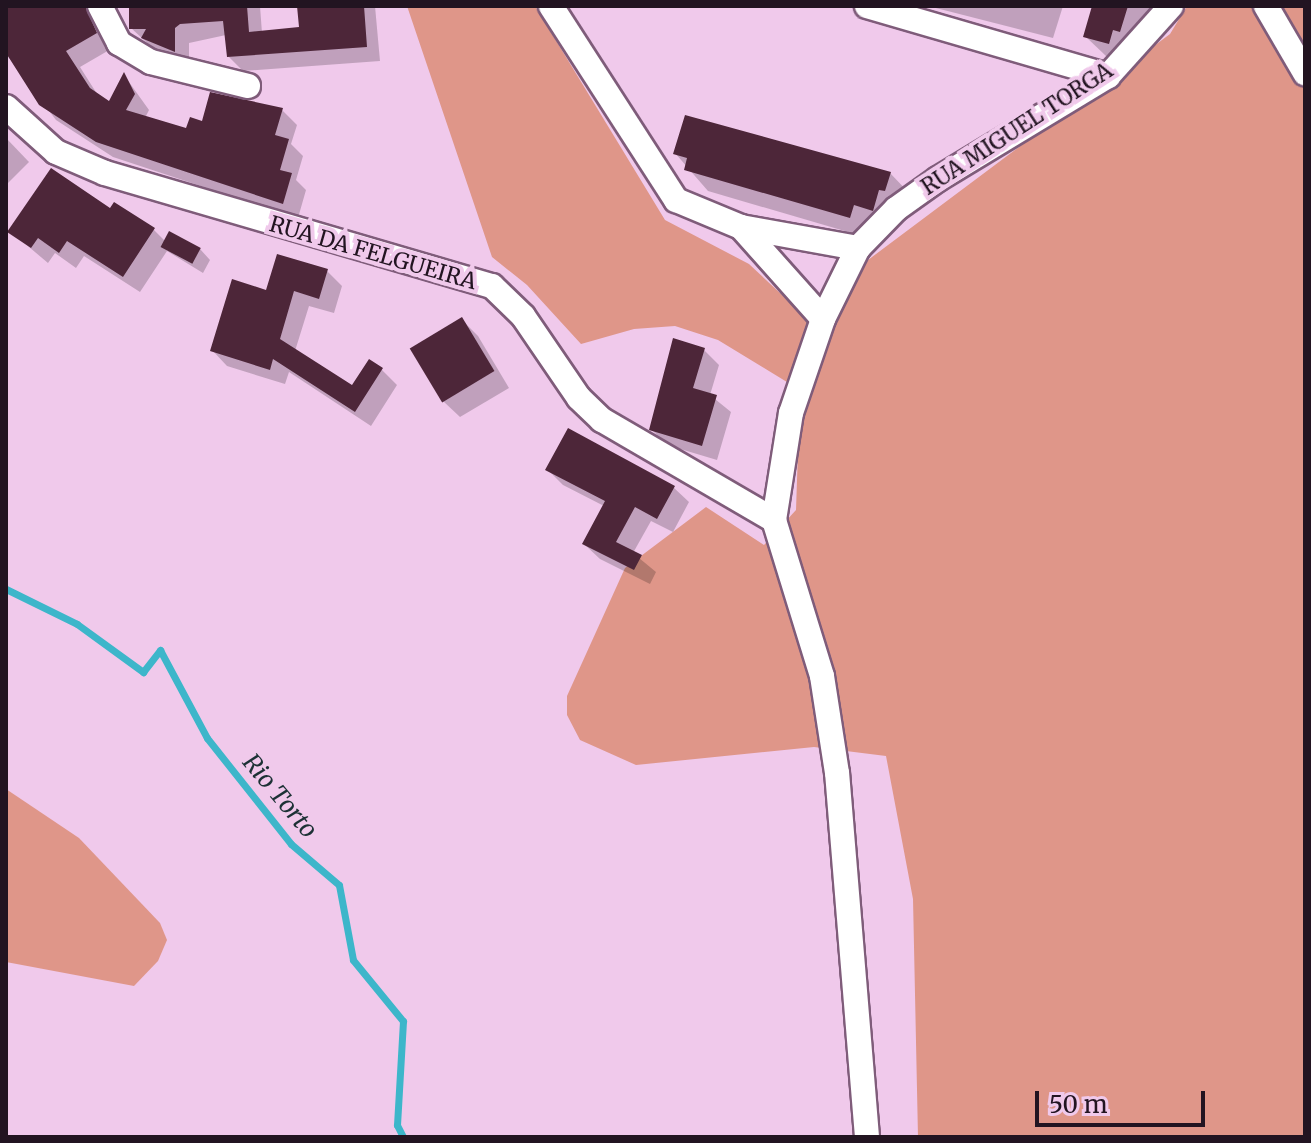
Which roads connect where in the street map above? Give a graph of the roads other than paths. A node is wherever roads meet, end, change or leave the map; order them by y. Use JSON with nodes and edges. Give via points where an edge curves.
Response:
{"nodes":[{"id":1,"x":100,"y":6,"type":"edge"},
{"id":2,"x":551,"y":6,"type":"edge"},
{"id":3,"x":867,"y":6,"type":"edge"},
{"id":4,"x":1171,"y":6,"type":"edge"},
{"id":5,"x":1266,"y":6,"type":"edge"},
{"id":6,"x":1305,"y":73,"type":"edge"},
{"id":7,"x":1108,"y":76,"type":"junction"},
{"id":8,"x":248,"y":86,"type":"dead end"},
{"id":9,"x":6,"y":107,"type":"edge"},
{"id":10,"x":741,"y":227,"type":"junction"},
{"id":11,"x":858,"y":248,"type":"junction"},
{"id":12,"x":823,"y":319,"type":"junction"},
{"id":13,"x":774,"y":520,"type":"junction"},
{"id":14,"x":867,"y":1137,"type":"edge"}],
"edges":[{"from":1,"to":8,"type":"street","via":[[119,43],[151,62]]},
{"from":2,"to":10,"type":"street","via":[[676,200],[691,211]]},
{"from":3,"to":7,"type":"street"},
{"from":4,"to":7,"type":"street","name":"RUA MIGUEL TORGA"},
{"from":5,"to":6,"type":"street"},
{"from":7,"to":11,"type":"street","name":"RUA MIGUEL TORGA","via":[[938,179],[896,209]]},
{"from":9,"to":13,"type":"street","name":"RUA DA FELGUEIRA","via":[[56,152],[105,173],[492,286],[523,316],[579,398],[602,420]]},
{"from":10,"to":11,"type":"street"},
{"from":10,"to":12,"type":"street"},
{"from":11,"to":12,"type":"street","name":"RUA MIGUEL TORGA"},
{"from":12,"to":13,"type":"street","name":"RUA MIGUEL TORGA","via":[[791,413]]},
{"from":13,"to":14,"type":"street","via":[[822,676],[837,773]]}]}
